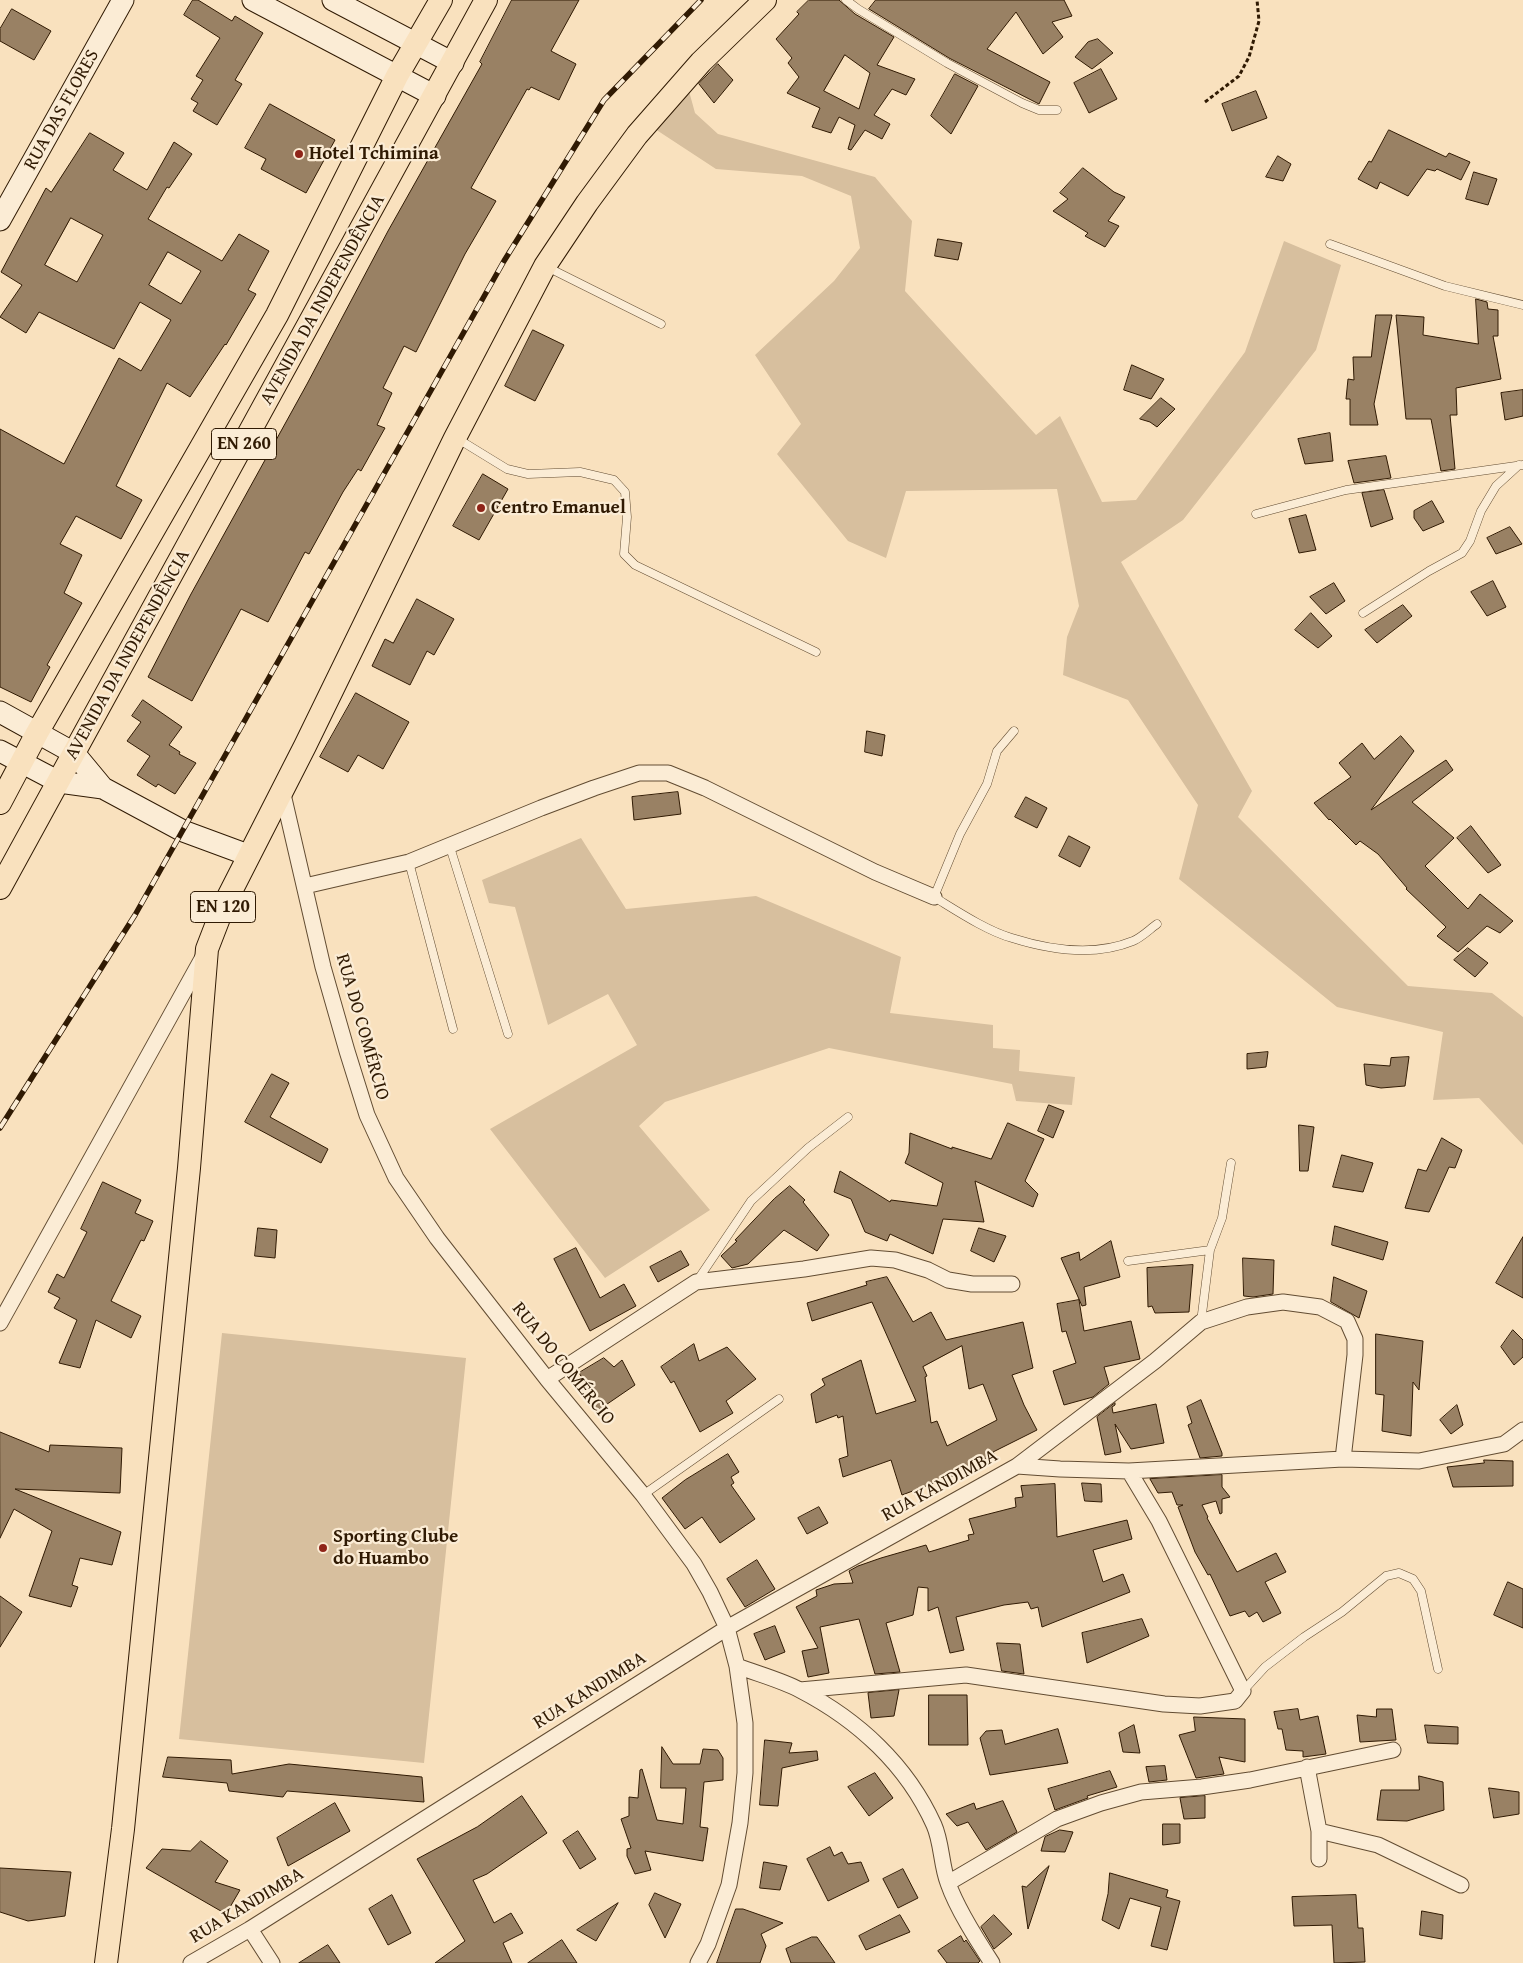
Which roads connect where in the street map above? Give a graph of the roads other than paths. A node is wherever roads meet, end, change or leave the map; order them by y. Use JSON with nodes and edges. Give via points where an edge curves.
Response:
{"nodes":[{"id":1,"x":123,"y":0,"type":"edge"},
{"id":2,"x":253,"y":0,"type":"edge"},
{"id":3,"x":334,"y":0,"type":"edge"},
{"id":4,"x":441,"y":0,"type":"edge"},
{"id":5,"x":486,"y":0,"type":"edge"},
{"id":6,"x":765,"y":0,"type":"edge"},
{"id":7,"x":846,"y":0,"type":"edge"},
{"id":8,"x":415,"y":44,"type":"junction"},
{"id":9,"x":453,"y":63,"type":"junction"},
{"id":10,"x":397,"y":76,"type":"junction"},
{"id":11,"x":435,"y":96,"type":"junction"},
{"id":12,"x":1057,"y":110,"type":"dead end"},
{"id":13,"x":0,"y":220,"type":"edge"},
{"id":14,"x":1330,"y":244,"type":"dead end"},
{"id":15,"x":545,"y":266,"type":"junction"},
{"id":16,"x":1523,"y":305,"type":"edge"},
{"id":17,"x":277,"y":315,"type":"junction"},
{"id":18,"x":661,"y":324,"type":"dead end"},
{"id":19,"x":306,"y":332,"type":"junction"},
{"id":20,"x":455,"y":438,"type":"junction"},
{"id":21,"x":1521,"y":465,"type":"edge"},
{"id":22,"x":1256,"y":514,"type":"dead end"},
{"id":23,"x":158,"y":522,"type":"junction"},
{"id":24,"x":189,"y":543,"type":"junction"},
{"id":25,"x":1363,"y":613,"type":"dead end"},
{"id":26,"x":816,"y":652,"type":"dead end"},
{"id":27,"x":0,"y":712,"type":"edge"},
{"id":28,"x":1014,"y":731,"type":"dead end"},
{"id":29,"x":37,"y":733,"type":"junction"},
{"id":30,"x":0,"y":751,"type":"edge"},
{"id":31,"x":74,"y":752,"type":"junction"},
{"id":32,"x":21,"y":763,"type":"junction"},
{"id":33,"x":59,"y":782,"type":"junction"},
{"id":34,"x":103,"y":788,"type":"junction"},
{"id":35,"x":282,"y":790,"type":"junction"},
{"id":36,"x":0,"y":803,"type":"edge"},
{"id":37,"x":450,"y":846,"type":"junction"},
{"id":38,"x":248,"y":855,"type":"junction"},
{"id":39,"x":409,"y":862,"type":"junction"},
{"id":40,"x":304,"y":886,"type":"junction"},
{"id":41,"x":0,"y":888,"type":"edge"},
{"id":42,"x":934,"y":897,"type":"junction"},
{"id":43,"x":1158,"y":924,"type":"dead end"},
{"id":44,"x":207,"y":949,"type":"junction"},
{"id":45,"x":453,"y":1029,"type":"dead end"},
{"id":46,"x":508,"y":1034,"type":"dead end"},
{"id":47,"x":848,"y":1117,"type":"dead end"},
{"id":48,"x":1231,"y":1163,"type":"dead end"},
{"id":49,"x":1210,"y":1250,"type":"junction"},
{"id":50,"x":1128,"y":1261,"type":"dead end"},
{"id":51,"x":696,"y":1282,"type":"junction"},
{"id":52,"x":1012,"y":1284,"type":"dead end"},
{"id":53,"x":1201,"y":1322,"type":"junction"},
{"id":54,"x":0,"y":1323,"type":"edge"},
{"id":55,"x":547,"y":1379,"type":"junction"},
{"id":56,"x":779,"y":1399,"type":"dead end"},
{"id":57,"x":1523,"y":1430,"type":"edge"},
{"id":58,"x":1343,"y":1459,"type":"junction"},
{"id":59,"x":1017,"y":1466,"type":"junction"},
{"id":60,"x":1129,"y":1471,"type":"junction"},
{"id":61,"x":644,"y":1494,"type":"junction"},
{"id":62,"x":727,"y":1628,"type":"junction"},
{"id":63,"x":737,"y":1666,"type":"junction"},
{"id":64,"x":1438,"y":1669,"type":"dead end"},
{"id":65,"x":800,"y":1690,"type":"junction"},
{"id":66,"x":1244,"y":1691,"type":"junction"},
{"id":67,"x":1393,"y":1750,"type":"dead end"},
{"id":68,"x":1308,"y":1767,"type":"junction"},
{"id":69,"x":1319,"y":1830,"type":"junction"},
{"id":70,"x":1319,"y":1859,"type":"dead end"},
{"id":71,"x":948,"y":1883,"type":"junction"},
{"id":72,"x":1462,"y":1885,"type":"dead end"},
{"id":73,"x":250,"y":1928,"type":"junction"},
{"id":74,"x":106,"y":1963,"type":"edge"},
{"id":75,"x":191,"y":1963,"type":"edge"},
{"id":76,"x":272,"y":1963,"type":"edge"},
{"id":77,"x":698,"y":1963,"type":"edge"},
{"id":78,"x":992,"y":1963,"type":"edge"}],
"edges":[{"from":1,"to":13,"type":"street","name":"RUA DAS FLORES"},
{"from":2,"to":10,"type":"street"},
{"from":3,"to":8,"type":"street"},
{"from":4,"to":8,"type":"main road","name":"AVENIDA DA INDEPENDÊNCIA","number":"EN 260"},
{"from":5,"to":9,"type":"main road","name":"AVENIDA DA INDEPENDÊNCIA","number":"EN 260"},
{"from":6,"to":15,"type":"main road","number":"EN 120","via":[[701,62],[637,135]]},
{"from":7,"to":12,"type":"lane","via":[[947,63],[1014,98],[1039,110]]},
{"from":8,"to":9,"type":"street"},
{"from":8,"to":10,"type":"main road","name":"AVENIDA DA INDEPENDÊNCIA","number":"EN 260"},
{"from":9,"to":11,"type":"main road","name":"AVENIDA DA INDEPENDÊNCIA","number":"EN 260"},
{"from":10,"to":11,"type":"street"},
{"from":10,"to":17,"type":"main road","name":"AVENIDA DA INDEPENDÊNCIA","number":"EN 260"},
{"from":11,"to":19,"type":"main road","name":"AVENIDA DA INDEPENDÊNCIA","number":"EN 260"},
{"from":14,"to":16,"type":"lane","via":[[1445,286]]},
{"from":15,"to":18,"type":"lane"},
{"from":15,"to":20,"type":"main road","number":"EN 120"},
{"from":17,"to":19,"type":"main road"},
{"from":17,"to":23,"type":"main road","name":"AVENIDA DA INDEPENDÊNCIA","number":"EN 260"},
{"from":19,"to":24,"type":"main road","name":"AVENIDA DA INDEPENDÊNCIA","number":"EN 260"},
{"from":20,"to":26,"type":"lane","via":[[507,468],[528,474],[580,472],[614,480],[626,492],[624,554],[634,565]]},
{"from":20,"to":35,"type":"main road","number":"EN 120"},
{"from":21,"to":22,"type":"lane","via":[[1346,490]]},
{"from":21,"to":25,"type":"lane","via":[[1496,486],[1462,553]]},
{"from":23,"to":24,"type":"main road"},
{"from":23,"to":29,"type":"main road","name":"AVENIDA DA INDEPENDÊNCIA","number":"EN 260"},
{"from":24,"to":31,"type":"main road","name":"AVENIDA DA INDEPENDÊNCIA","number":"EN 260"},
{"from":27,"to":29,"type":"street"},
{"from":28,"to":42,"type":"lane","via":[[997,751],[987,784],[960,834]]},
{"from":29,"to":31,"type":"street"},
{"from":29,"to":32,"type":"main road","name":"AVENIDA DA INDEPENDÊNCIA","number":"EN 260"},
{"from":30,"to":32,"type":"street"},
{"from":31,"to":33,"type":"main road","name":"AVENIDA DA INDEPENDÊNCIA","number":"EN 260"},
{"from":31,"to":34,"type":"street"},
{"from":32,"to":33,"type":"street"},
{"from":32,"to":36,"type":"main road","name":"AVENIDA DA INDEPENDÊNCIA","number":"EN 260"},
{"from":33,"to":34,"type":"street"},
{"from":33,"to":41,"type":"main road","name":"AVENIDA DA INDEPENDÊNCIA","number":"EN 260"},
{"from":34,"to":38,"type":"street","via":[[183,830]]},
{"from":35,"to":38,"type":"main road","number":"EN 120"},
{"from":35,"to":40,"type":"street","name":"RUA DO COMÉRCIO"},
{"from":37,"to":39,"type":"street"},
{"from":37,"to":42,"type":"street","via":[[594,788],[639,773],[668,773],[705,788],[874,872]]},
{"from":37,"to":46,"type":"lane"},
{"from":38,"to":44,"type":"main road","number":"EN 120"},
{"from":39,"to":40,"type":"street"},
{"from":39,"to":45,"type":"lane"},
{"from":40,"to":55,"type":"street","name":"RUA DO COMÉRCIO","via":[[323,967],[367,1115],[396,1178],[437,1238]]},
{"from":42,"to":43,"type":"lane","via":[[962,915],[1011,938],[1071,951],[1101,950],[1134,941]]},
{"from":44,"to":54,"type":"street"},
{"from":44,"to":74,"type":"main road","number":"EN 120","via":[[188,1178],[124,1820]]},
{"from":47,"to":51,"type":"lane","via":[[808,1148],[751,1202]]},
{"from":48,"to":49,"type":"lane","via":[[1222,1218]]},
{"from":49,"to":50,"type":"lane"},
{"from":49,"to":53,"type":"lane"},
{"from":51,"to":52,"type":"street","via":[[871,1258],[895,1260],[948,1280]]},
{"from":51,"to":55,"type":"street"},
{"from":53,"to":58,"type":"street","via":[[1246,1307],[1283,1302],[1320,1306],[1347,1320],[1355,1339],[1355,1355]]},
{"from":53,"to":59,"type":"street","name":"RUA KANDIMBA"},
{"from":55,"to":61,"type":"street","name":"RUA DO COMÉRCIO"},
{"from":56,"to":61,"type":"lane"},
{"from":57,"to":58,"type":"street","via":[[1504,1444],[1419,1461]]},
{"from":58,"to":60,"type":"street"},
{"from":59,"to":60,"type":"street"},
{"from":59,"to":62,"type":"street","name":"RUA KANDIMBA"},
{"from":60,"to":66,"type":"street","via":[[1160,1521]]},
{"from":61,"to":62,"type":"street","name":"RUA DO COMÉRCIO","via":[[694,1564]]},
{"from":62,"to":63,"type":"street","name":"RUA DO COMÉRCIO"},
{"from":62,"to":73,"type":"street","name":"RUA KANDIMBA"},
{"from":63,"to":65,"type":"street"},
{"from":63,"to":77,"type":"street","name":"RUA DO COMÉRCIO","via":[[745,1723],[745,1773],[740,1822],[729,1885]]},
{"from":64,"to":66,"type":"lane","via":[[1421,1591],[1413,1579],[1399,1573],[1386,1576],[1342,1612],[1304,1637],[1265,1667]]},
{"from":65,"to":66,"type":"street","via":[[966,1675],[1164,1704],[1200,1706],[1235,1701]]},
{"from":65,"to":71,"type":"street","via":[[870,1736],[901,1770],[934,1826]]},
{"from":67,"to":68,"type":"street"},
{"from":68,"to":69,"type":"street"},
{"from":68,"to":71,"type":"street","via":[[1250,1780],[1141,1792],[1101,1803],[1058,1819]]},
{"from":69,"to":70,"type":"street"},
{"from":69,"to":72,"type":"street","via":[[1378,1845]]},
{"from":71,"to":78,"type":"street"},
{"from":73,"to":75,"type":"street","name":"RUA KANDIMBA"},
{"from":73,"to":76,"type":"street"}]}
